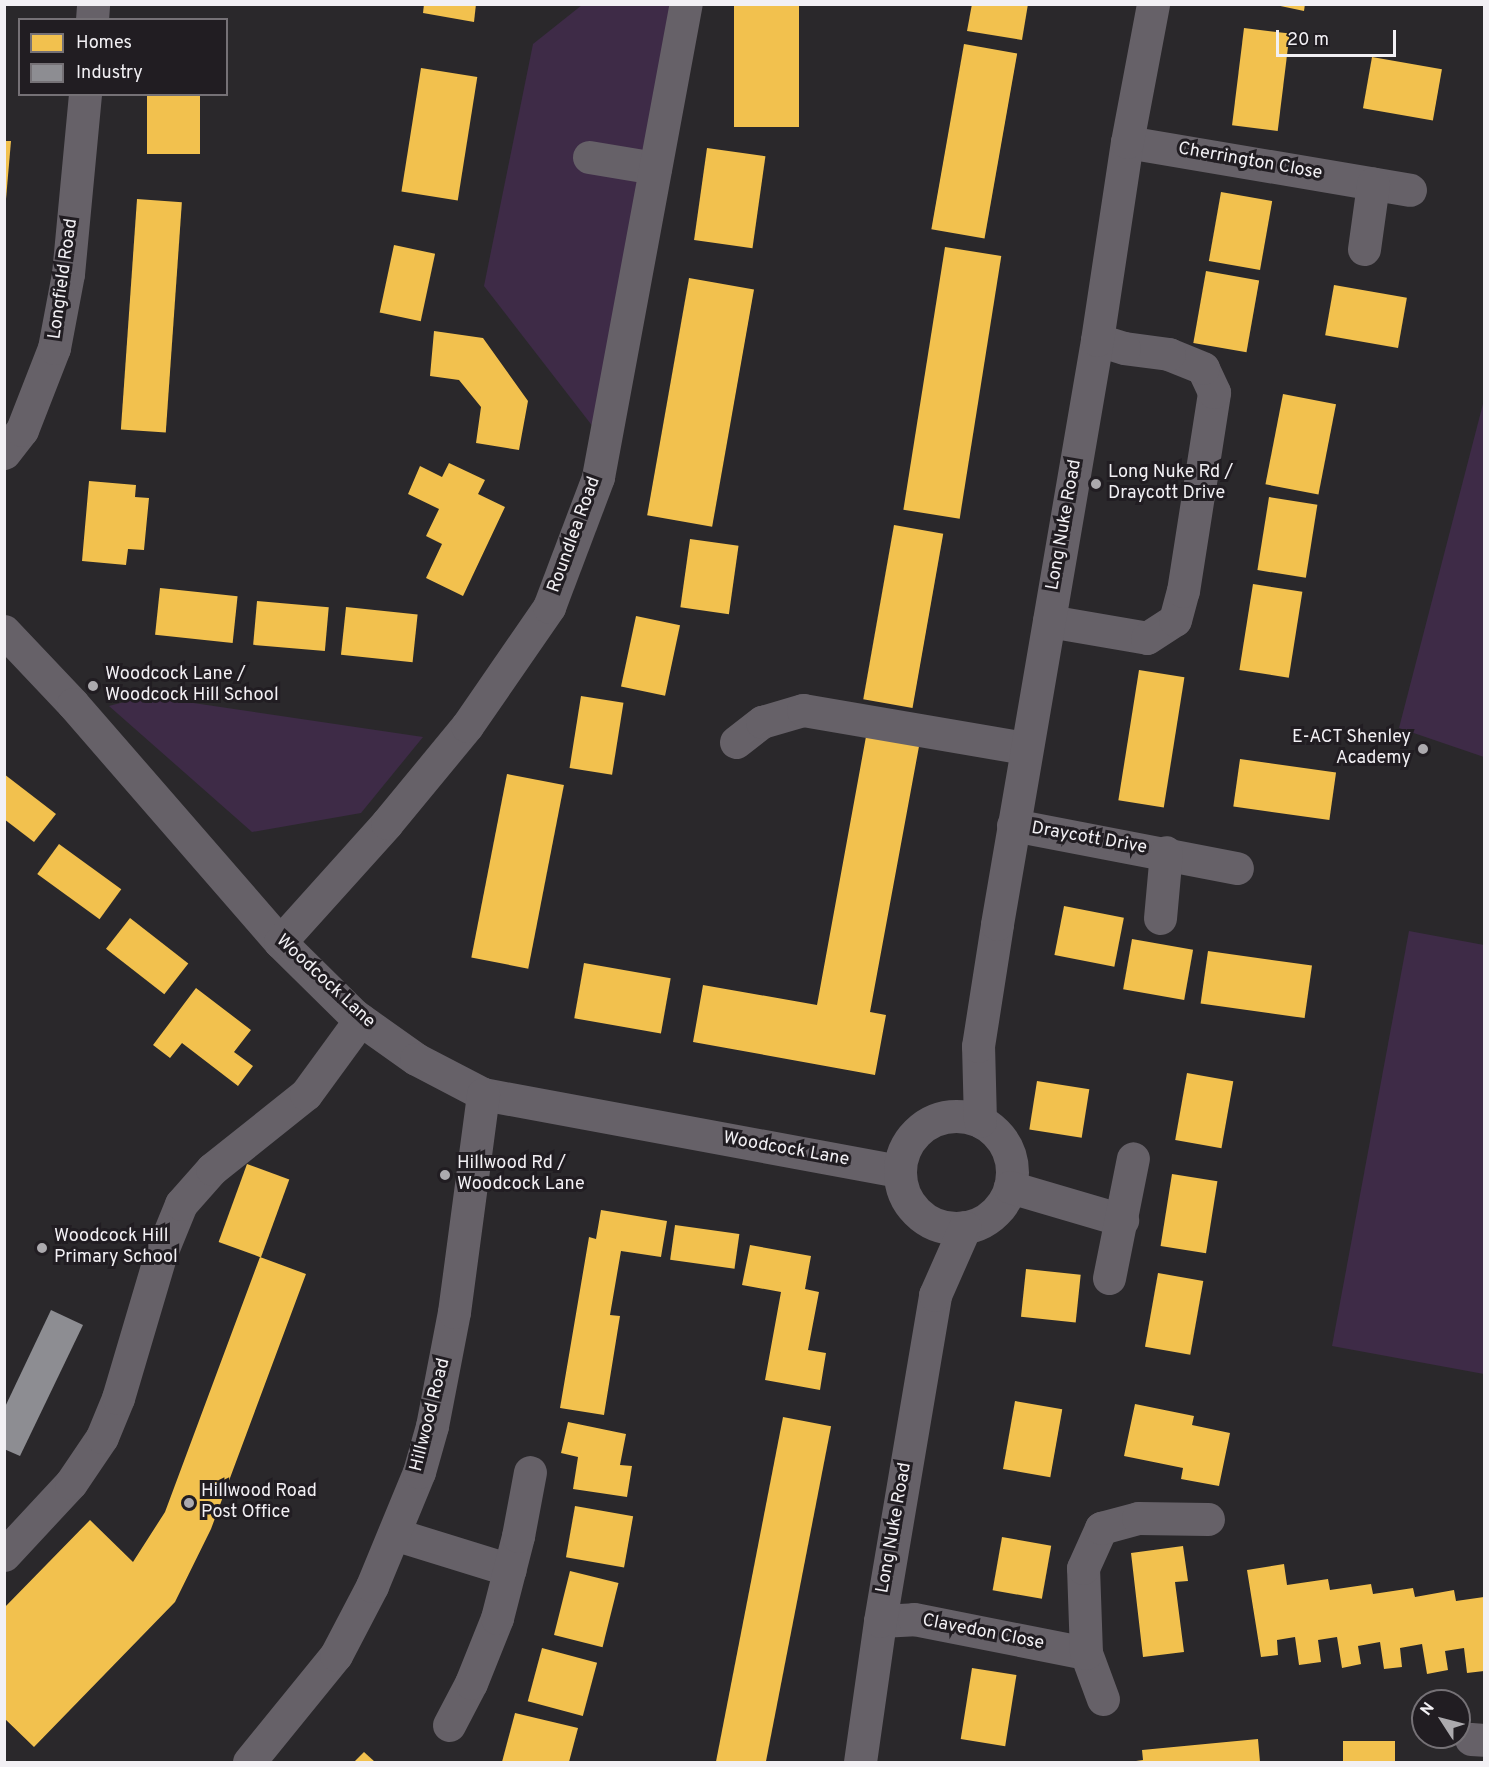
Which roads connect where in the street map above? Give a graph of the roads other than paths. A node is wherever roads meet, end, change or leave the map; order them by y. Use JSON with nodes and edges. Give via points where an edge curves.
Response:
{"nodes":[{"id":1,"x":686,"y":4,"type":"edge"},
{"id":2,"x":1153,"y":4,"type":"edge"},
{"id":3,"x":85,"y":96,"type":"edge"},
{"id":4,"x":1127,"y":142,"type":"junction"},
{"id":5,"x":588,"y":156,"type":"dead end"},
{"id":6,"x":655,"y":168,"type":"junction"},
{"id":7,"x":1373,"y":184,"type":"junction"},
{"id":8,"x":1410,"y":190,"type":"dead end"},
{"id":9,"x":1364,"y":249,"type":"dead end"},
{"id":10,"x":1097,"y":340,"type":"junction"},
{"id":11,"x":4,"y":453,"type":"edge"},
{"id":12,"x":1049,"y":621,"type":"junction"},
{"id":13,"x":4,"y":631,"type":"edge"},
{"id":14,"x":736,"y":742,"type":"dead end"},
{"id":15,"x":1026,"y":748,"type":"junction"},
{"id":16,"x":1013,"y":825,"type":"junction"},
{"id":17,"x":1166,"y":852,"type":"junction"},
{"id":18,"x":1237,"y":868,"type":"dead end"},
{"id":19,"x":1160,"y":918,"type":"dead end"},
{"id":20,"x":280,"y":942,"type":"junction"},
{"id":21,"x":360,"y":1020,"type":"junction"},
{"id":22,"x":978,"y":1046,"type":"junction"},
{"id":23,"x":483,"y":1094,"type":"junction"},
{"id":24,"x":938,"y":1119,"type":"junction"},
{"id":25,"x":980,"y":1121,"type":"junction"},
{"id":26,"x":1133,"y":1158,"type":"dead end"},
{"id":27,"x":900,"y":1171,"type":"junction"},
{"id":28,"x":1010,"y":1188,"type":"junction"},
{"id":29,"x":922,"y":1217,"type":"junction"},
{"id":30,"x":1122,"y":1220,"type":"junction"},
{"id":31,"x":965,"y":1227,"type":"junction"},
{"id":32,"x":1109,"y":1278,"type":"dead end"},
{"id":33,"x":935,"y":1295,"type":"junction"},
{"id":34,"x":530,"y":1472,"type":"dead end"},
{"id":35,"x":1208,"y":1519,"type":"dead end"},
{"id":36,"x":394,"y":1534,"type":"junction"},
{"id":37,"x":4,"y":1555,"type":"edge"},
{"id":38,"x":510,"y":1570,"type":"junction"},
{"id":39,"x":880,"y":1621,"type":"junction"},
{"id":40,"x":1086,"y":1653,"type":"junction"},
{"id":41,"x":1103,"y":1700,"type":"dead end"},
{"id":42,"x":449,"y":1725,"type":"dead end"},
{"id":43,"x":249,"y":1762,"type":"edge"},
{"id":44,"x":860,"y":1762,"type":"edge"}],
"edges":[{"from":1,"to":6,"type":"street","name":"Roundlea Road"},
{"from":2,"to":4,"type":"street","name":"Long Nuke Road"},
{"from":3,"to":11,"type":"street","name":"Longfield Road","via":[[68,274],[54,348],[22,430]]},
{"from":4,"to":7,"type":"street","name":"Cherrington Close"},
{"from":4,"to":10,"type":"street","name":"Long Nuke Road"},
{"from":5,"to":6,"type":"street"},
{"from":6,"to":20,"type":"street","name":"Roundlea Road","via":[[598,477],[549,607],[467,726],[387,823]]},
{"from":7,"to":8,"type":"street","name":"Cherrington Close"},
{"from":7,"to":9,"type":"street"},
{"from":10,"to":12,"type":"street","name":"Long Nuke Road"},
{"from":10,"to":12,"type":"street","via":[[1169,354],[1203,368],[1214,392],[1183,591],[1175,620],[1147,638]]},
{"from":12,"to":15,"type":"street","name":"Long Nuke Road"},
{"from":13,"to":20,"type":"street","name":"Woodcock Lane","via":[[73,704]]},
{"from":14,"to":15,"type":"street","via":[[762,722],[803,710]]},
{"from":15,"to":16,"type":"street","name":"Long Nuke Road"},
{"from":16,"to":17,"type":"street","name":"Draycott Drive"},
{"from":16,"to":22,"type":"street","name":"Long Nuke Road"},
{"from":17,"to":18,"type":"street","name":"Draycott Drive"},
{"from":17,"to":19,"type":"street","name":"Draycott Drive"},
{"from":20,"to":21,"type":"street","name":"Woodcock Lane"},
{"from":21,"to":23,"type":"street","name":"Woodcock Lane","via":[[416,1059]]},
{"from":21,"to":37,"type":"street","via":[[306,1094],[212,1170],[181,1204],[161,1253],[118,1398],[102,1437],[71,1483]]},
{"from":22,"to":24,"type":"street","name":"Long Nuke Road"},
{"from":22,"to":25,"type":"street","name":"Long Nuke Road"},
{"from":23,"to":27,"type":"street","name":"Woodcock Lane"},
{"from":23,"to":36,"type":"street","name":"Hillwood Road","via":[[454,1312],[432,1426],[419,1473]]},
{"from":24,"to":25,"type":"street","via":[[967,1117]]},
{"from":24,"to":27,"type":"street","name":"Long Nuke Road","via":[[911,1139]]},
{"from":25,"to":28,"type":"street","via":[[997,1135],[1009,1154]]},
{"from":26,"to":30,"type":"street"},
{"from":27,"to":29,"type":"street","name":"Long Nuke Road","via":[[906,1196]]},
{"from":28,"to":30,"type":"street"},
{"from":28,"to":31,"type":"street","via":[[996,1211],[982,1222]]},
{"from":29,"to":31,"type":"street","via":[[935,1224]]},
{"from":29,"to":33,"type":"street","name":"Long Nuke Road"},
{"from":30,"to":32,"type":"street"},
{"from":31,"to":33,"type":"street","name":"Long Nuke Road"},
{"from":33,"to":39,"type":"street","name":"Long Nuke Road"},
{"from":34,"to":38,"type":"street"},
{"from":35,"to":40,"type":"street","via":[[1138,1518],[1101,1528],[1083,1568]]},
{"from":36,"to":38,"type":"street"},
{"from":36,"to":43,"type":"street","name":"Hillwood Road","via":[[336,1655]]},
{"from":38,"to":42,"type":"street","via":[[485,1652]]},
{"from":39,"to":40,"type":"street","name":"Clavedon Close","via":[[914,1619]]},
{"from":39,"to":44,"type":"street","name":"Long Nuke Road"},
{"from":40,"to":41,"type":"street"}]}
